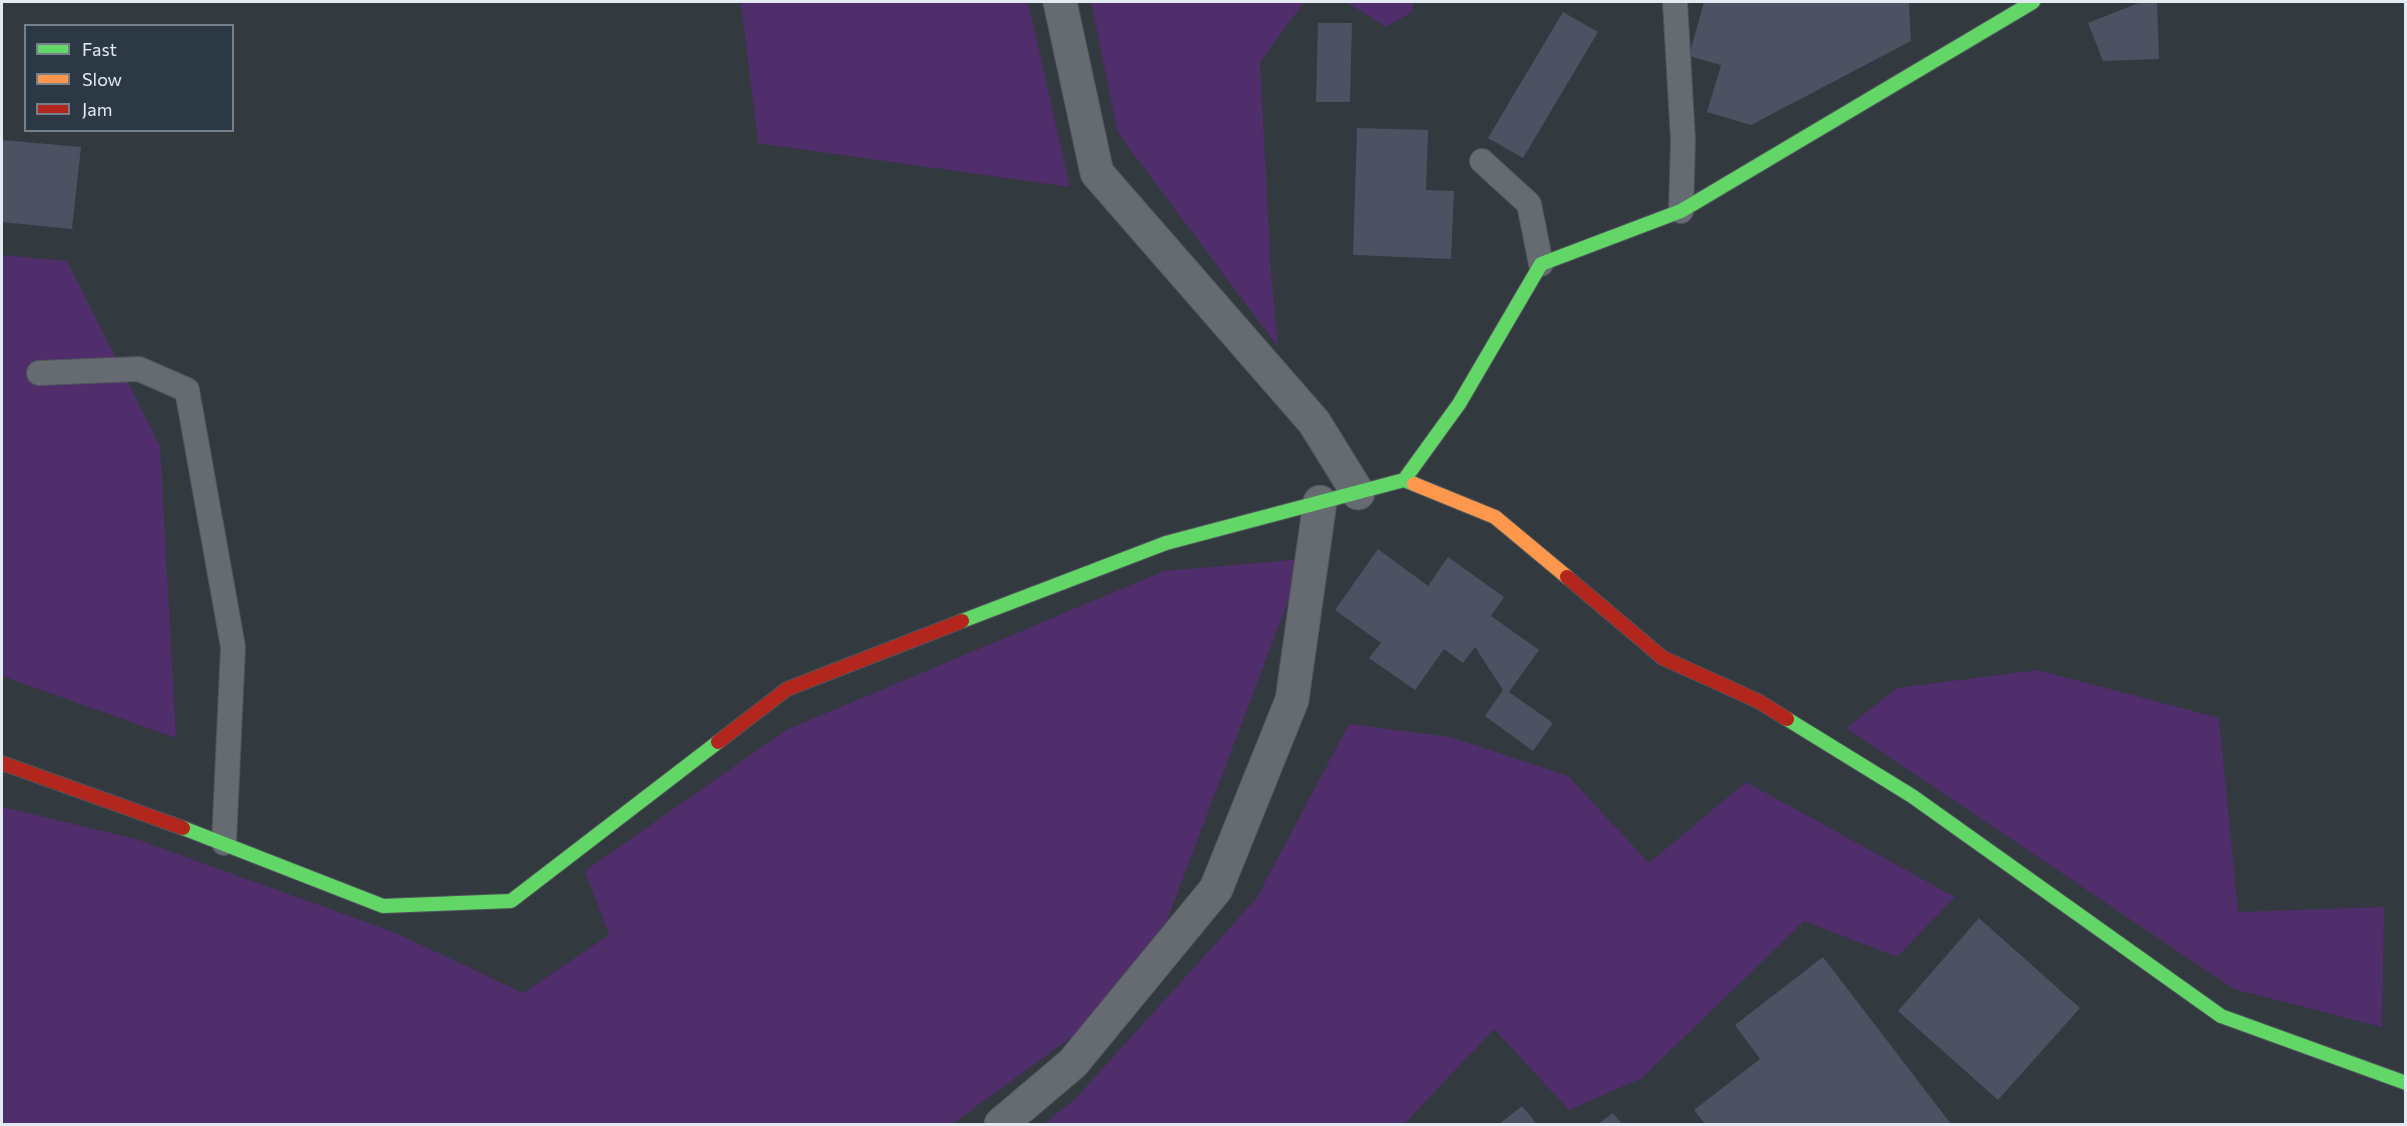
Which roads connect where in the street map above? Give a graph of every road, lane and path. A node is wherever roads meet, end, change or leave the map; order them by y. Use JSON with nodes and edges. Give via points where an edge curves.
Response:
{"nodes":[{"id":1,"x":1060,"y":2,"type":"edge"},
{"id":2,"x":1675,"y":2,"type":"edge"},
{"id":3,"x":2033,"y":2,"type":"edge"},
{"id":4,"x":1482,"y":161,"type":"dead end"},
{"id":5,"x":1681,"y":211,"type":"junction"},
{"id":6,"x":1541,"y":264,"type":"junction"},
{"id":7,"x":39,"y":373,"type":"dead end"},
{"id":8,"x":1404,"y":480,"type":"junction"},
{"id":9,"x":1358,"y":492,"type":"junction"},
{"id":10,"x":1320,"y":502,"type":"junction"},
{"id":11,"x":2,"y":763,"type":"edge"},
{"id":12,"x":224,"y":843,"type":"junction"},
{"id":13,"x":2406,"y":1083,"type":"edge"},
{"id":14,"x":1001,"y":1125,"type":"edge"}],
"edges":[{"from":1,"to":9,"type":"street","via":[[1097,173],[1314,422]]},
{"from":2,"to":5,"type":"lane","via":[[1683,140]]},
{"from":3,"to":5,"type":"street"},
{"from":4,"to":6,"type":"lane","via":[[1529,204]]},
{"from":5,"to":6,"type":"street"},
{"from":6,"to":8,"type":"street","via":[[1459,404]]},
{"from":7,"to":12,"type":"lane","via":[[139,369],[187,390],[233,647]]},
{"from":8,"to":9,"type":"street"},
{"from":8,"to":13,"type":"street","via":[[1495,517],[1663,658],[1758,701],[1912,796],[2221,1016]]},
{"from":9,"to":10,"type":"street"},
{"from":10,"to":12,"type":"street","via":[[1166,543],[787,689],[511,901],[382,906]]},
{"from":10,"to":14,"type":"street","via":[[1292,700],[1216,889],[1073,1063]]},
{"from":11,"to":12,"type":"street"}]}
